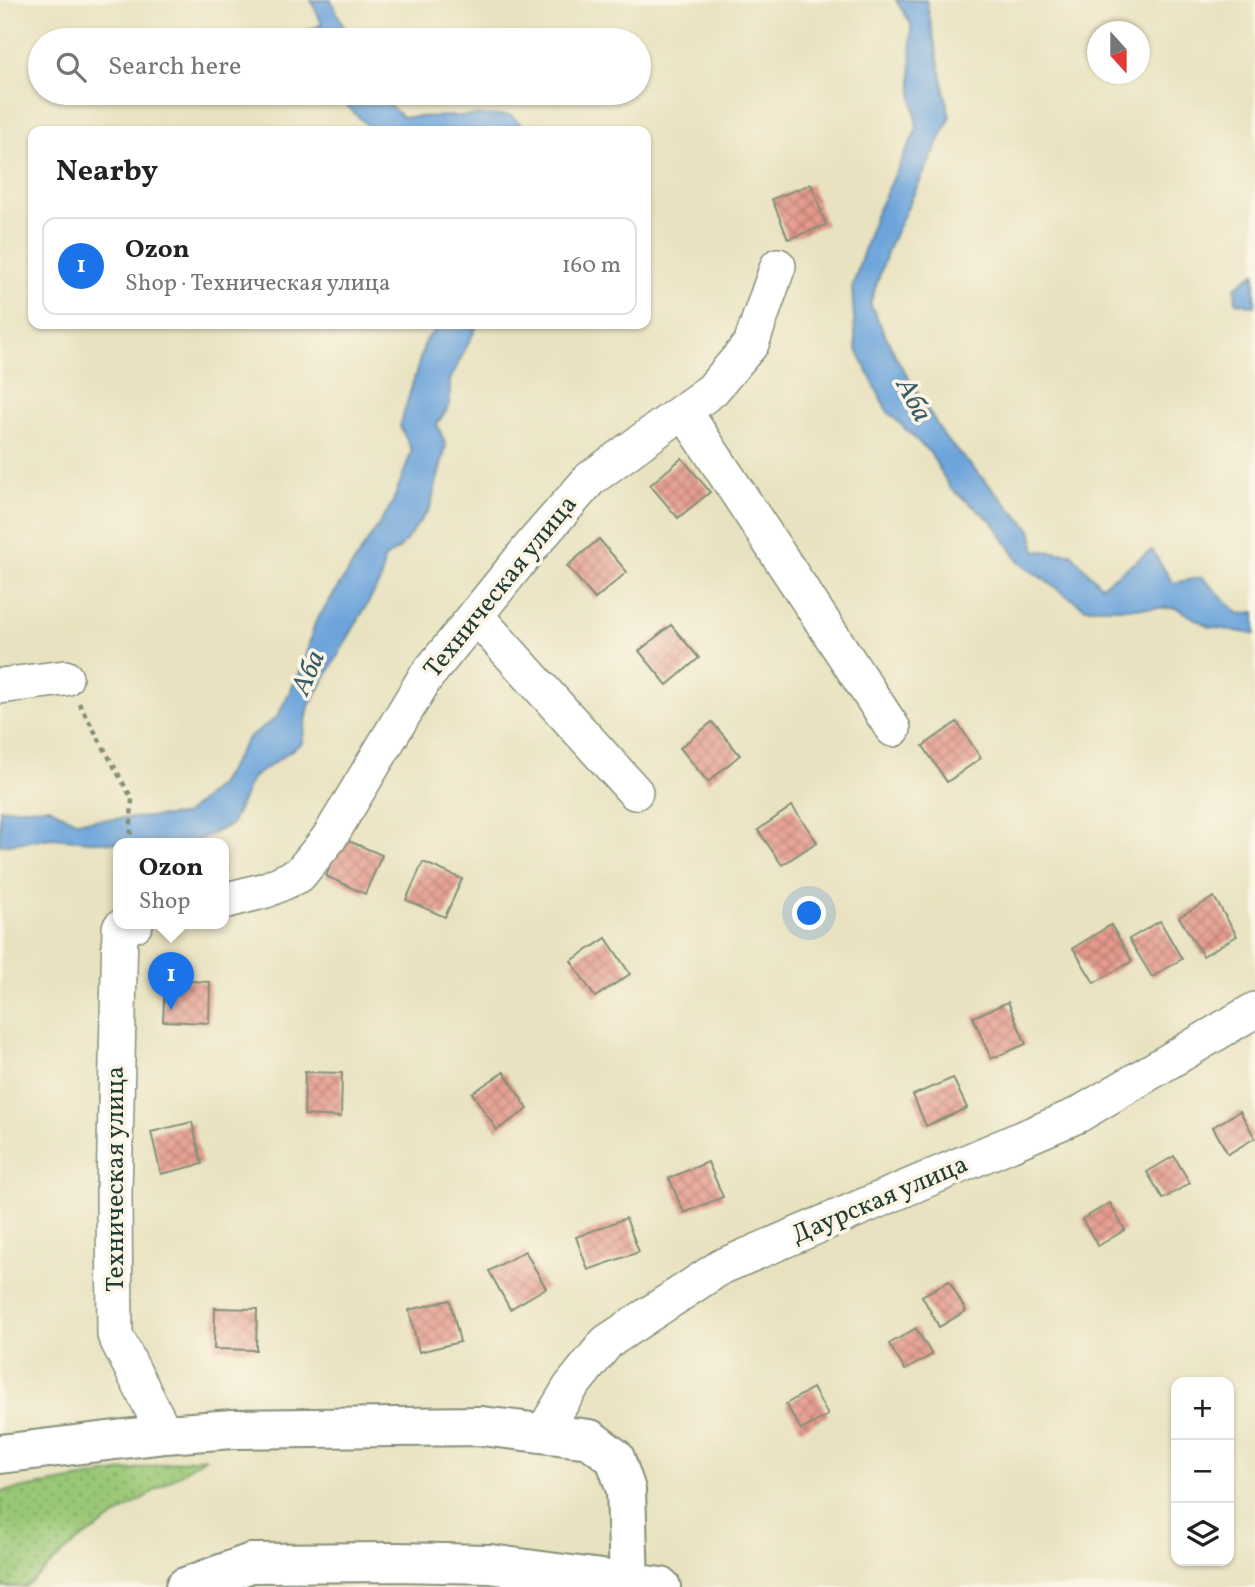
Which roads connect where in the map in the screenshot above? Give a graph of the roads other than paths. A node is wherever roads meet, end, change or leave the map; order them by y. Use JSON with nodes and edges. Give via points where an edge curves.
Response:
{"nodes":[{"id":1,"x":778,"y":266,"type":"dead end"},
{"id":2,"x":684,"y":411,"type":"junction"},
{"id":3,"x":476,"y":616,"type":"junction"},
{"id":4,"x":65,"y":678,"type":"road end"},
{"id":5,"x":0,"y":686,"type":"edge"},
{"id":6,"x":892,"y":729,"type":"dead end"},
{"id":7,"x":635,"y":792,"type":"dead end"},
{"id":8,"x":229,"y":899,"type":"edge"},
{"id":9,"x":120,"y":929,"type":"edge"},
{"id":10,"x":1255,"y":1010,"type":"edge"},
{"id":11,"x":542,"y":1433,"type":"junction"},
{"id":12,"x":165,"y":1434,"type":"junction"},
{"id":13,"x":0,"y":1454,"type":"edge"},
{"id":14,"x":645,"y":1584,"type":"edge"},
{"id":15,"x":185,"y":1587,"type":"edge"}],
"edges":[{"from":1,"to":2,"type":"street","name":"Техническая улица","via":[[751,344],[712,390]]},
{"from":2,"to":3,"type":"street","name":"Техническая улица","via":[[590,479]]},
{"from":2,"to":6,"type":"street"},
{"from":3,"to":7,"type":"street"},
{"from":3,"to":8,"type":"street","name":"Техническая улица","via":[[425,678],[329,838],[299,875]]},
{"from":4,"to":5,"type":"street"},
{"from":9,"to":12,"type":"street","name":"Техническая улица","via":[[116,1335]]},
{"from":10,"to":11,"type":"street","name":"Даурская улица","via":[[1078,1115],[720,1267],[607,1342]]},
{"from":11,"to":12,"type":"main road","via":[[482,1426]]},
{"from":11,"to":14,"type":"main road","via":[[590,1438],[615,1458]]},
{"from":12,"to":13,"type":"main road"},
{"from":14,"to":15,"type":"main road","via":[[490,1564],[251,1563]]}]}
